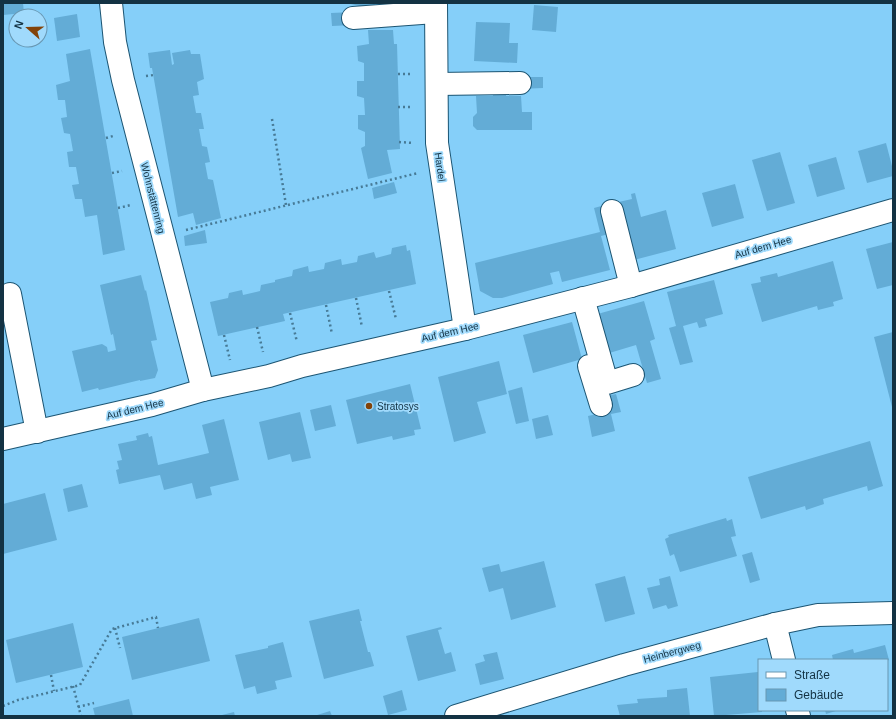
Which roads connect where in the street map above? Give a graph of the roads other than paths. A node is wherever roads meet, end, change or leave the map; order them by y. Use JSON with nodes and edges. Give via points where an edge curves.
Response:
{"nodes":[{"id":1,"x":112,"y":3,"type":"edge"},
{"id":2,"x":436,"y":7,"type":"edge"},
{"id":3,"x":353,"y":18,"type":"dead end"},
{"id":4,"x":520,"y":83,"type":"dead end"},
{"id":5,"x":437,"y":84,"type":"junction"},
{"id":6,"x":893,"y":210,"type":"edge"},
{"id":7,"x":612,"y":211,"type":"dead end"},
{"id":8,"x":631,"y":286,"type":"junction"},
{"id":9,"x":10,"y":294,"type":"dead end"},
{"id":10,"x":577,"y":300,"type":"junction"},
{"id":11,"x":465,"y":329,"type":"junction"},
{"id":12,"x":633,"y":375,"type":"dead end"},
{"id":13,"x":203,"y":390,"type":"junction"},
{"id":14,"x":601,"y":404,"type":"dead end"},
{"id":15,"x":37,"y":432,"type":"junction"},
{"id":16,"x":3,"y":439,"type":"edge"},
{"id":17,"x":893,"y":613,"type":"edge"},
{"id":18,"x":775,"y":624,"type":"junction"},
{"id":19,"x":784,"y":659,"type":"edge"},
{"id":20,"x":456,"y":716,"type":"edge"}],
"edges":[{"from":1,"to":13,"type":"street","name":"Wohnstättenring","via":[[115,42],[123,80]]},
{"from":2,"to":3,"type":"street"},
{"from":2,"to":5,"type":"street","name":"Hardel"},
{"from":4,"to":5,"type":"street"},
{"from":5,"to":11,"type":"street","name":"Hardel","via":[[437,143]]},
{"from":6,"to":8,"type":"street","name":"Auf dem Hee"},
{"from":7,"to":8,"type":"street"},
{"from":8,"to":10,"type":"street","name":"Auf dem Hee"},
{"from":9,"to":15,"type":"street"},
{"from":10,"to":11,"type":"street","name":"Auf dem Hee"},
{"from":10,"to":12,"type":"street","via":[[607,383]]},
{"from":10,"to":14,"type":"street"},
{"from":11,"to":13,"type":"street","name":"Auf dem Hee"},
{"from":13,"to":15,"type":"street","name":"Auf dem Hee","via":[[152,405]]},
{"from":15,"to":16,"type":"street","name":"Auf dem Hee"},
{"from":17,"to":18,"type":"street","name":"Heinbergweg","via":[[818,615]]},
{"from":18,"to":19,"type":"street"},
{"from":18,"to":20,"type":"street","name":"Heinbergweg","via":[[624,665]]}]}
